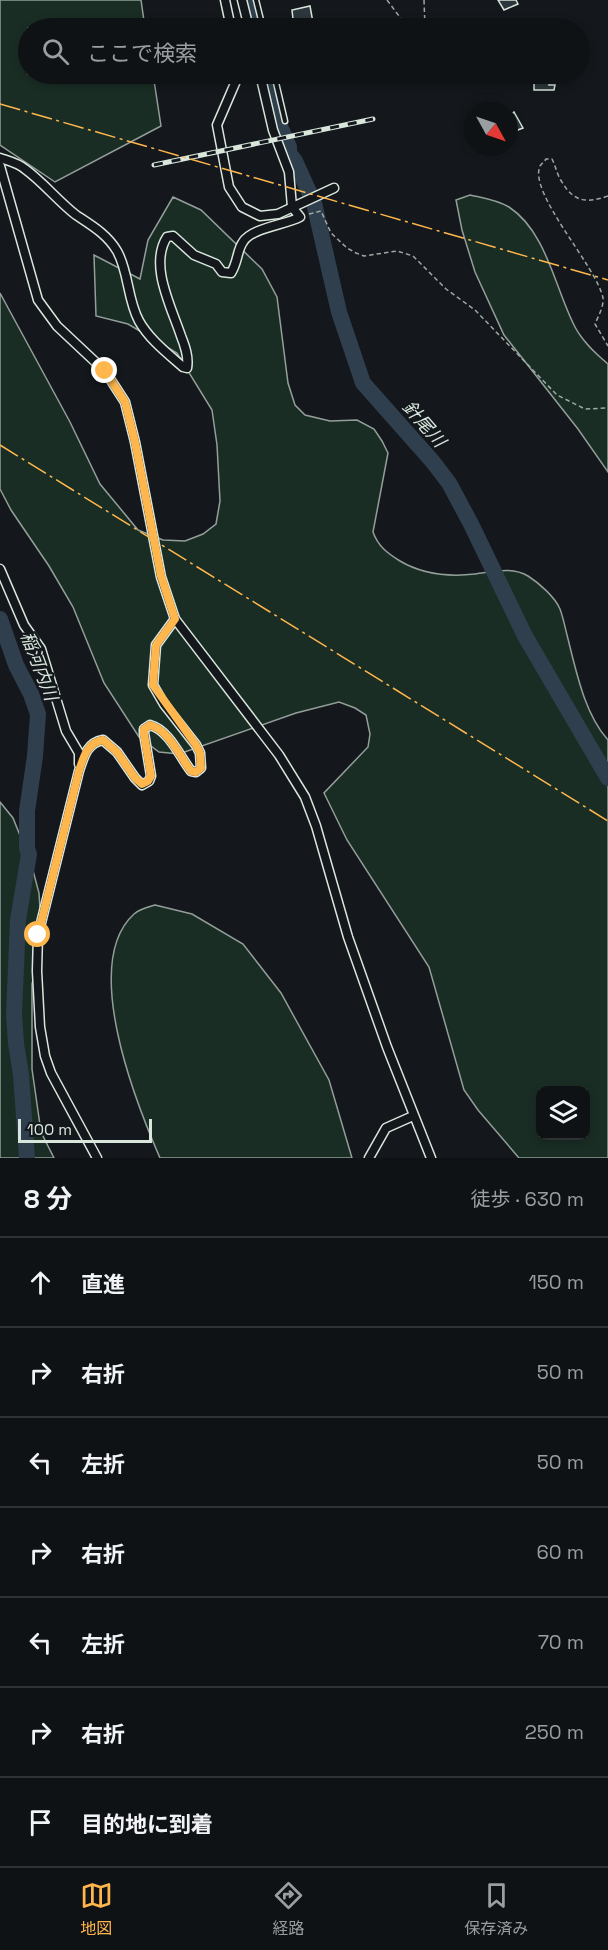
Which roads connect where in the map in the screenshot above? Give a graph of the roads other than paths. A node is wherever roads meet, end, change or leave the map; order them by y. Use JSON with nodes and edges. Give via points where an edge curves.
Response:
{"nodes":[{"id":1,"x":225,"y":0,"type":"edge"},
{"id":2,"x":242,"y":0,"type":"edge"},
{"id":3,"x":256,"y":0,"type":"edge"},
{"id":4,"x":229,"y":18,"type":"edge"},
{"id":5,"x":246,"y":18,"type":"edge"},
{"id":6,"x":260,"y":18,"type":"edge"},
{"id":7,"x":235,"y":84,"type":"edge"},
{"id":8,"x":262,"y":84,"type":"edge"},
{"id":9,"x":276,"y":84,"type":"edge"},
{"id":10,"x":285,"y":121,"type":"dead end"},
{"id":11,"x":0,"y":159,"type":"edge"},
{"id":12,"x":0,"y":166,"type":"edge"},
{"id":13,"x":334,"y":188,"type":"dead end"},
{"id":14,"x":294,"y":206,"type":"junction"},
{"id":15,"x":0,"y":569,"type":"edge"},
{"id":16,"x":175,"y":619,"type":"junction"},
{"id":17,"x":79,"y":771,"type":"junction"},
{"id":18,"x":413,"y":1116,"type":"junction"},
{"id":19,"x":97,"y":1158,"type":"edge"},
{"id":20,"x":369,"y":1158,"type":"edge"},
{"id":21,"x":431,"y":1158,"type":"edge"}],
"edges":[{"from":1,"to":4,"type":"street"},
{"from":2,"to":5,"type":"street"},
{"from":3,"to":6,"type":"lane"},
{"from":7,"to":14,"type":"street","via":[[217,125],[229,187],[242,207],[260,216],[278,214]]},
{"from":8,"to":14,"type":"street","via":[[273,130],[290,172]]},
{"from":9,"to":10,"type":"lane"},
{"from":11,"to":14,"type":"street","via":[[26,169],[110,241],[124,268],[139,320],[158,345],[187,368],[186,349],[159,270],[161,247],[167,237],[173,236],[194,255],[216,264],[222,272],[231,273],[242,242],[252,233],[300,217]]},
{"from":12,"to":16,"type":"street","via":[[38,300],[57,326],[105,371],[125,402],[161,576]]},
{"from":13,"to":14,"type":"street"},
{"from":15,"to":17,"type":"street","via":[[24,625],[41,649],[66,731],[79,753]]},
{"from":16,"to":17,"type":"street","via":[[156,645],[153,685],[196,745],[201,768],[191,771],[164,732],[150,725],[144,729],[151,776],[148,781],[142,784],[135,778],[103,740],[87,749]]},
{"from":16,"to":18,"type":"street","via":[[279,755],[305,797],[348,937]]},
{"from":17,"to":19,"type":"street","via":[[38,935],[37,971],[45,1056]]},
{"from":18,"to":20,"type":"street","via":[[386,1128]]},
{"from":18,"to":21,"type":"street"}]}
